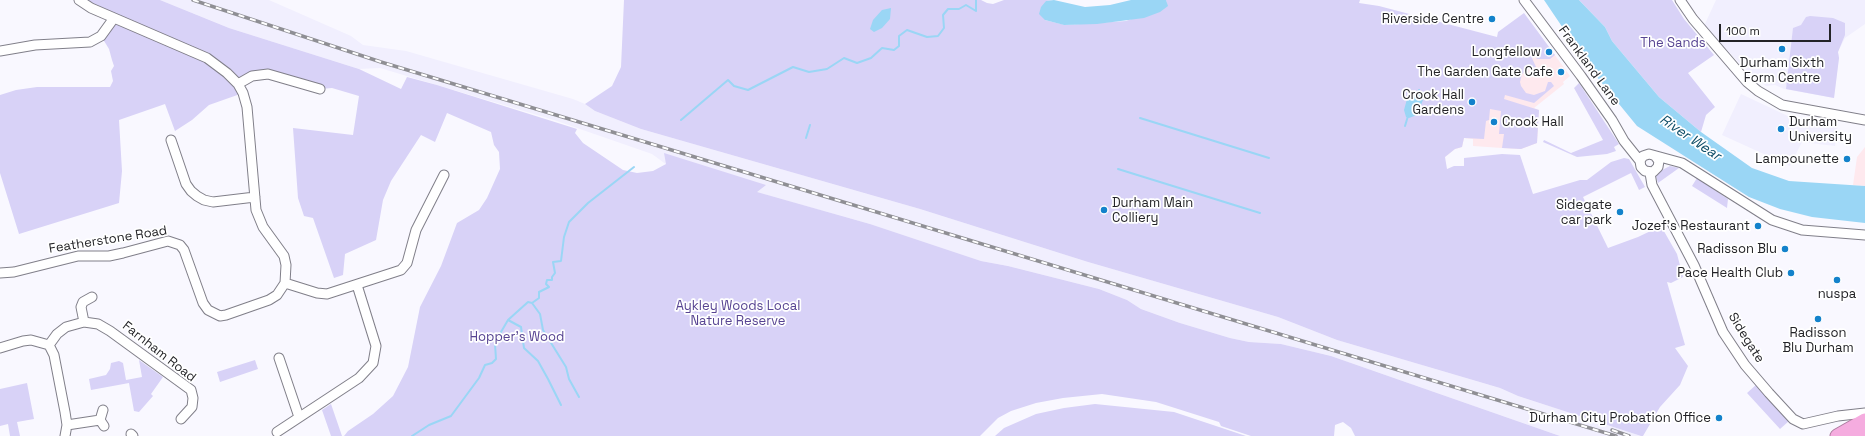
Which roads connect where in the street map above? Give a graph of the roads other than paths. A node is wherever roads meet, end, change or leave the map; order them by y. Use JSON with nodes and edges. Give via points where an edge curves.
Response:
{"nodes":[{"id":1,"x":79,"y":0,"type":"edge"},
{"id":2,"x":1524,"y":0,"type":"edge"},
{"id":3,"x":1680,"y":0,"type":"edge"},
{"id":4,"x":114,"y":18,"type":"junction"},
{"id":5,"x":0,"y":51,"type":"edge"},
{"id":6,"x":238,"y":84,"type":"junction"},
{"id":7,"x":320,"y":89,"type":"dead end"},
{"id":8,"x":1865,"y":120,"type":"edge"},
{"id":9,"x":171,"y":140,"type":"dead end"},
{"id":10,"x":1647,"y":157,"type":"junction"},
{"id":11,"x":1674,"y":161,"type":"junction"},
{"id":12,"x":1654,"y":170,"type":"junction"},
{"id":13,"x":444,"y":175,"type":"dead end"},
{"id":14,"x":254,"y":197,"type":"junction"},
{"id":15,"x":1865,"y":235,"type":"edge"},
{"id":16,"x":0,"y":273,"type":"edge"},
{"id":17,"x":285,"y":283,"type":"junction"},
{"id":18,"x":357,"y":284,"type":"junction"},
{"id":19,"x":92,"y":297,"type":"dead end"},
{"id":20,"x":84,"y":322,"type":"junction"},
{"id":21,"x":49,"y":345,"type":"junction"},
{"id":22,"x":0,"y":348,"type":"edge"},
{"id":23,"x":279,"y":358,"type":"dead end"},
{"id":24,"x":102,"y":410,"type":"dead end"},
{"id":25,"x":1865,"y":413,"type":"edge"},
{"id":26,"x":299,"y":417,"type":"junction"},
{"id":27,"x":181,"y":419,"type":"dead end"},
{"id":28,"x":1865,"y":420,"type":"edge"},
{"id":29,"x":68,"y":425,"type":"junction"},
{"id":30,"x":1865,"y":430,"type":"edge"},
{"id":31,"x":277,"y":432,"type":"dead end"},
{"id":32,"x":65,"y":436,"type":"edge"},
{"id":33,"x":1837,"y":436,"type":"edge"},
{"id":34,"x":1855,"y":436,"type":"edge"}],
"edges":[{"from":1,"to":4,"type":"street"},
{"from":2,"to":10,"type":"street","name":"Frankland Lane","via":[[1612,120],[1624,141]]},
{"from":3,"to":8,"type":"street","via":[[1747,82],[1758,91],[1782,105]]},
{"from":4,"to":5,"type":"street","via":[[101,36],[90,42],[35,45]]},
{"from":4,"to":6,"type":"street","via":[[207,58]]},
{"from":6,"to":7,"type":"street","via":[[252,76],[268,74]]},
{"from":6,"to":14,"type":"street","via":[[246,107]]},
{"from":9,"to":14,"type":"street","via":[[186,184],[197,196],[213,202]]},
{"from":10,"to":11,"type":"street","name":"Frankland Lane"},
{"from":10,"to":12,"type":"street","name":"Sidegate","via":[[1659,161]]},
{"from":10,"to":12,"type":"street","via":[[1642,170]]},
{"from":11,"to":12,"type":"street"},
{"from":11,"to":15,"type":"street","name":"Frankland Lane","via":[[1690,167],[1772,220],[1802,230]]},
{"from":12,"to":25,"type":"street","name":"Sidegate","via":[[1652,185],[1694,265],[1723,332],[1745,365],[1793,420],[1803,424]]},
{"from":13,"to":18,"type":"street","via":[[416,230],[407,263],[394,274]]},
{"from":14,"to":17,"type":"street","via":[[258,218],[284,256]]},
{"from":16,"to":17,"type":"street","name":"Featherstone Road","via":[[14,272],[78,256],[108,256],[168,241],[180,245],[184,250],[203,303],[208,310],[220,316],[269,300],[277,295]]},
{"from":17,"to":18,"type":"street","via":[[327,294]]},
{"from":18,"to":26,"type":"street","via":[[375,341],[376,355],[373,363],[360,378]]},
{"from":19,"to":20,"type":"street","via":[[83,302],[81,307]]},
{"from":20,"to":21,"type":"street","via":[[66,327]]},
{"from":20,"to":27,"type":"street","name":"Farnham Road","via":[[98,324],[110,331],[191,390],[192,407]]},
{"from":21,"to":22,"type":"street","via":[[23,341]]},
{"from":21,"to":29,"type":"street","via":[[54,355]]},
{"from":23,"to":26,"type":"street"},
{"from":24,"to":29,"type":"street","via":[[102,423]]},
{"from":26,"to":31,"type":"street"},
{"from":28,"to":33,"type":"highway"},
{"from":29,"to":32,"type":"street"},
{"from":30,"to":34,"type":"highway"}]}
